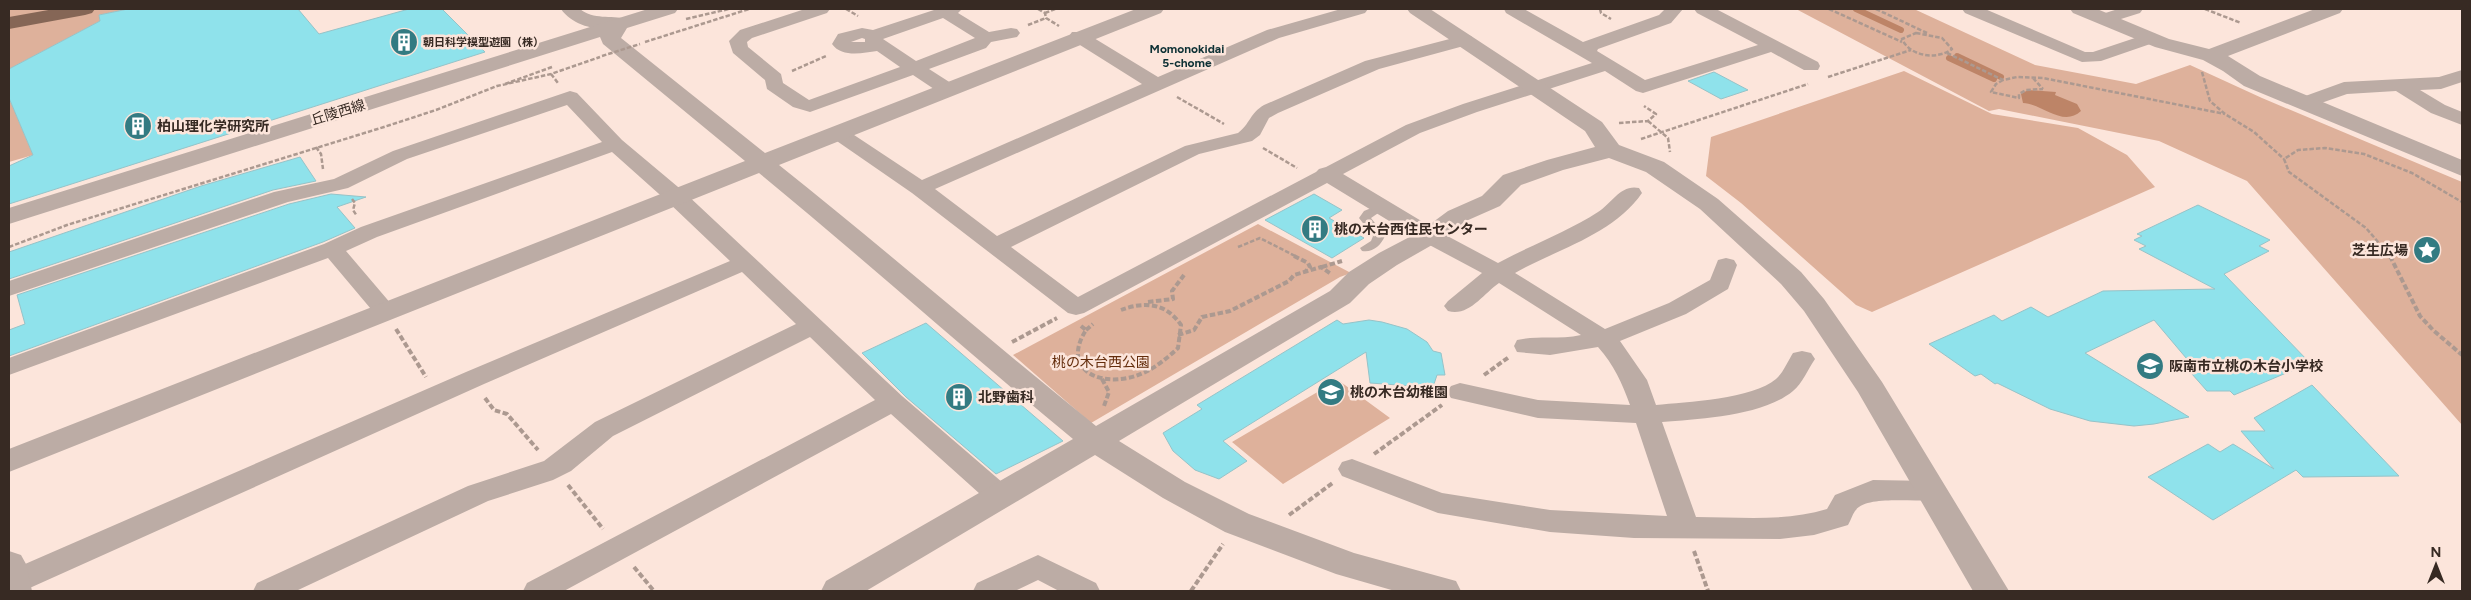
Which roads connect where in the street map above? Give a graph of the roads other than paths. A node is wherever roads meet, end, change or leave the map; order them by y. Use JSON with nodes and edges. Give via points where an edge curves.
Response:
{"nodes":[{"id":1,"x":85,"y":9,"type":"edge"},
{"id":2,"x":570,"y":9,"type":"edge"},
{"id":3,"x":668,"y":9,"type":"edge"},
{"id":4,"x":821,"y":9,"type":"edge"},
{"id":5,"x":1154,"y":9,"type":"edge"},
{"id":6,"x":1359,"y":9,"type":"edge"},
{"id":7,"x":1416,"y":9,"type":"edge"},
{"id":8,"x":1675,"y":9,"type":"edge"},
{"id":9,"x":1703,"y":9,"type":"edge"},
{"id":10,"x":1971,"y":9,"type":"edge"},
{"id":11,"x":2080,"y":9,"type":"edge"},
{"id":12,"x":2134,"y":9,"type":"edge"},
{"id":13,"x":2333,"y":9,"type":"edge"},
{"id":14,"x":949,"y":10,"type":"edge"},
{"id":15,"x":1521,"y":10,"type":"edge"},
{"id":16,"x":2105,"y":19,"type":"junction"},
{"id":17,"x":9,"y":23,"type":"edge"},
{"id":18,"x":621,"y":23,"type":"junction"},
{"id":19,"x":1011,"y":34,"type":"dead end"},
{"id":20,"x":1078,"y":36,"type":"junction"},
{"id":21,"x":985,"y":38,"type":"junction"},
{"id":22,"x":2150,"y":38,"type":"junction"},
{"id":23,"x":1464,"y":40,"type":"junction"},
{"id":24,"x":876,"y":41,"type":"junction"},
{"id":25,"x":1773,"y":46,"type":"junction"},
{"id":26,"x":848,"y":48,"type":"road end"},
{"id":27,"x":1588,"y":53,"type":"junction"},
{"id":28,"x":2210,"y":56,"type":"junction"},
{"id":29,"x":1606,"y":65,"type":"junction"},
{"id":30,"x":912,"y":68,"type":"junction"},
{"id":31,"x":1814,"y":76,"type":"road end"},
{"id":32,"x":2462,"y":76,"type":"edge"},
{"id":33,"x":1157,"y":85,"type":"junction"},
{"id":34,"x":2399,"y":85,"type":"junction"},
{"id":35,"x":1535,"y":86,"type":"junction"},
{"id":36,"x":947,"y":89,"type":"junction"},
{"id":37,"x":2304,"y":103,"type":"junction"},
{"id":38,"x":2462,"y":119,"type":"edge"},
{"id":39,"x":838,"y":133,"type":"junction"},
{"id":40,"x":615,"y":144,"type":"junction"},
{"id":41,"x":1612,"y":150,"type":"junction"},
{"id":42,"x":762,"y":163,"type":"junction"},
{"id":43,"x":2462,"y":169,"type":"edge"},
{"id":44,"x":1326,"y":173,"type":"junction"},
{"id":45,"x":920,"y":188,"type":"junction"},
{"id":46,"x":1631,"y":193,"type":"dead end"},
{"id":47,"x":676,"y":197,"type":"junction"},
{"id":48,"x":1382,"y":206,"type":"junction"},
{"id":49,"x":9,"y":216,"type":"edge"},
{"id":50,"x":369,"y":232,"type":"joint"},
{"id":51,"x":1430,"y":236,"type":"junction"},
{"id":52,"x":995,"y":246,"type":"junction"},
{"id":53,"x":1366,"y":248,"type":"dead end"},
{"id":54,"x":332,"y":249,"type":"junction"},
{"id":55,"x":744,"y":263,"type":"junction"},
{"id":56,"x":1726,"y":265,"type":"dead end"},
{"id":57,"x":1498,"y":272,"type":"junction"},
{"id":58,"x":9,"y":289,"type":"edge"},
{"id":59,"x":1456,"y":306,"type":"dead end"},
{"id":60,"x":384,"y":310,"type":"junction"},
{"id":61,"x":813,"y":326,"type":"junction"},
{"id":62,"x":1604,"y":339,"type":"junction"},
{"id":63,"x":1526,"y":346,"type":"road end"},
{"id":64,"x":1802,"y":359,"type":"dead end"},
{"id":65,"x":9,"y":367,"type":"edge"},
{"id":66,"x":1460,"y":392,"type":"road end"},
{"id":67,"x":893,"y":402,"type":"junction"},
{"id":68,"x":1646,"y":414,"type":"junction"},
{"id":69,"x":1094,"y":440,"type":"junction"},
{"id":70,"x":9,"y":461,"type":"edge"},
{"id":71,"x":1352,"y":469,"type":"road end"},
{"id":72,"x":1932,"y":491,"type":"junction"},
{"id":73,"x":1000,"y":496,"type":"junction"},
{"id":74,"x":1685,"y":527,"type":"junction"},
{"id":75,"x":12,"y":579,"type":"edge"},
{"id":76,"x":268,"y":591,"type":"edge"},
{"id":77,"x":538,"y":591,"type":"edge"},
{"id":78,"x":838,"y":591,"type":"edge"},
{"id":79,"x":988,"y":591,"type":"edge"},
{"id":80,"x":1085,"y":591,"type":"edge"},
{"id":81,"x":1444,"y":591,"type":"edge"},
{"id":82,"x":1991,"y":591,"type":"edge"}],
"edges":[{"from":1,"to":17,"type":"highway"},
{"from":2,"to":18,"type":"street","via":[[584,21]]},
{"from":3,"to":18,"type":"street","name":"丘陵西線"},
{"from":4,"to":30,"type":"street","via":[[746,34],[738,41],[739,49],[774,78],[774,85],[810,106]]},
{"from":5,"to":20,"type":"street"},
{"from":6,"to":33,"type":"street","via":[[1273,34]]},
{"from":7,"to":23,"type":"street"},
{"from":8,"to":27,"type":"street","via":[[1665,19],[1589,46]]},
{"from":9,"to":25,"type":"street"},
{"from":10,"to":22,"type":"street","via":[[2082,57],[2095,57]]},
{"from":11,"to":16,"type":"street"},
{"from":12,"to":16,"type":"street"},
{"from":13,"to":28,"type":"street"},
{"from":14,"to":21,"type":"street"},
{"from":14,"to":24,"type":"street"},
{"from":15,"to":27,"type":"street"},
{"from":16,"to":22,"type":"street"},
{"from":18,"to":42,"type":"street","via":[[612,32],[610,40]]},
{"from":18,"to":49,"type":"street","name":"丘陵西線"},
{"from":19,"to":21,"type":"street"},
{"from":20,"to":33,"type":"street"},
{"from":20,"to":36,"type":"street"},
{"from":21,"to":30,"type":"street","via":[[980,44]]},
{"from":22,"to":28,"type":"street"},
{"from":23,"to":35,"type":"street"},
{"from":23,"to":52,"type":"street","via":[[1372,65],[1271,109],[1261,115],[1254,131],[1245,137],[1192,150]]},
{"from":24,"to":26,"type":"street"},
{"from":24,"to":30,"type":"street"},
{"from":25,"to":29,"type":"street","via":[[1643,87]]},
{"from":25,"to":31,"type":"street"},
{"from":27,"to":29,"type":"street"},
{"from":28,"to":37,"type":"street","via":[[2252,81]]},
{"from":29,"to":35,"type":"street"},
{"from":30,"to":36,"type":"street"},
{"from":32,"to":34,"type":"street","via":[[2441,83]]},
{"from":33,"to":45,"type":"street"},
{"from":34,"to":37,"type":"street","via":[[2344,88]]},
{"from":34,"to":38,"type":"street","via":[[2438,110]]},
{"from":35,"to":41,"type":"street","via":[[1594,127]]},
{"from":35,"to":44,"type":"street","via":[[1412,129]]},
{"from":36,"to":39,"type":"street"},
{"from":37,"to":43,"type":"street"},
{"from":39,"to":42,"type":"street"},
{"from":39,"to":45,"type":"street"},
{"from":40,"to":47,"type":"street"},
{"from":40,"to":50,"type":"street"},
{"from":40,"to":58,"type":"street","via":[[570,97],[400,155],[341,184],[282,197]]},
{"from":41,"to":51,"type":"street","via":[[1512,180],[1491,200],[1458,216]]},
{"from":41,"to":72,"type":"street","via":[[1662,171],[1702,199],[1791,278],[1862,374]]},
{"from":42,"to":47,"type":"street"},
{"from":42,"to":69,"type":"street"},
{"from":44,"to":48,"type":"street"},
{"from":44,"to":52,"type":"street","via":[[1070,311]]},
{"from":45,"to":52,"type":"street"},
{"from":46,"to":57,"type":"street","via":[[1603,218]]},
{"from":47,"to":55,"type":"street"},
{"from":47,"to":60,"type":"street"},
{"from":48,"to":51,"type":"street"},
{"from":48,"to":53,"type":"lane","via":[[1365,218],[1379,236],[1376,243]]},
{"from":50,"to":54,"type":"street"},
{"from":51,"to":57,"type":"street"},
{"from":51,"to":69,"type":"street","via":[[1359,278],[1340,297]]},
{"from":54,"to":60,"type":"street"},
{"from":54,"to":65,"type":"street"},
{"from":55,"to":61,"type":"street"},
{"from":55,"to":75,"type":"street"},
{"from":56,"to":62,"type":"street","via":[[1720,284],[1694,301]]},
{"from":57,"to":59,"type":"street"},
{"from":57,"to":62,"type":"street"},
{"from":60,"to":70,"type":"street"},
{"from":61,"to":67,"type":"street"},
{"from":61,"to":76,"type":"street","via":[[604,429],[554,468],[468,498]]},
{"from":62,"to":63,"type":"street","via":[[1562,347]]},
{"from":62,"to":68,"type":"street","via":[[1634,380]]},
{"from":64,"to":68,"type":"street","via":[[1785,385],[1758,398],[1706,409]]},
{"from":66,"to":68,"type":"street","via":[[1538,409]]},
{"from":67,"to":73,"type":"street"},
{"from":67,"to":77,"type":"street"},
{"from":68,"to":74,"type":"street"},
{"from":69,"to":73,"type":"street"},
{"from":69,"to":81,"type":"street","via":[[1174,490],[1237,523],[1348,565]]},
{"from":71,"to":74,"type":"street","via":[[1438,504],[1550,521]]},
{"from":72,"to":74,"type":"street","via":[[1873,490],[1846,502],[1838,517],[1814,524],[1780,528]]},
{"from":72,"to":82,"type":"street"},
{"from":73,"to":78,"type":"street"},
{"from":79,"to":80,"type":"street","via":[[1038,566]]}]}
